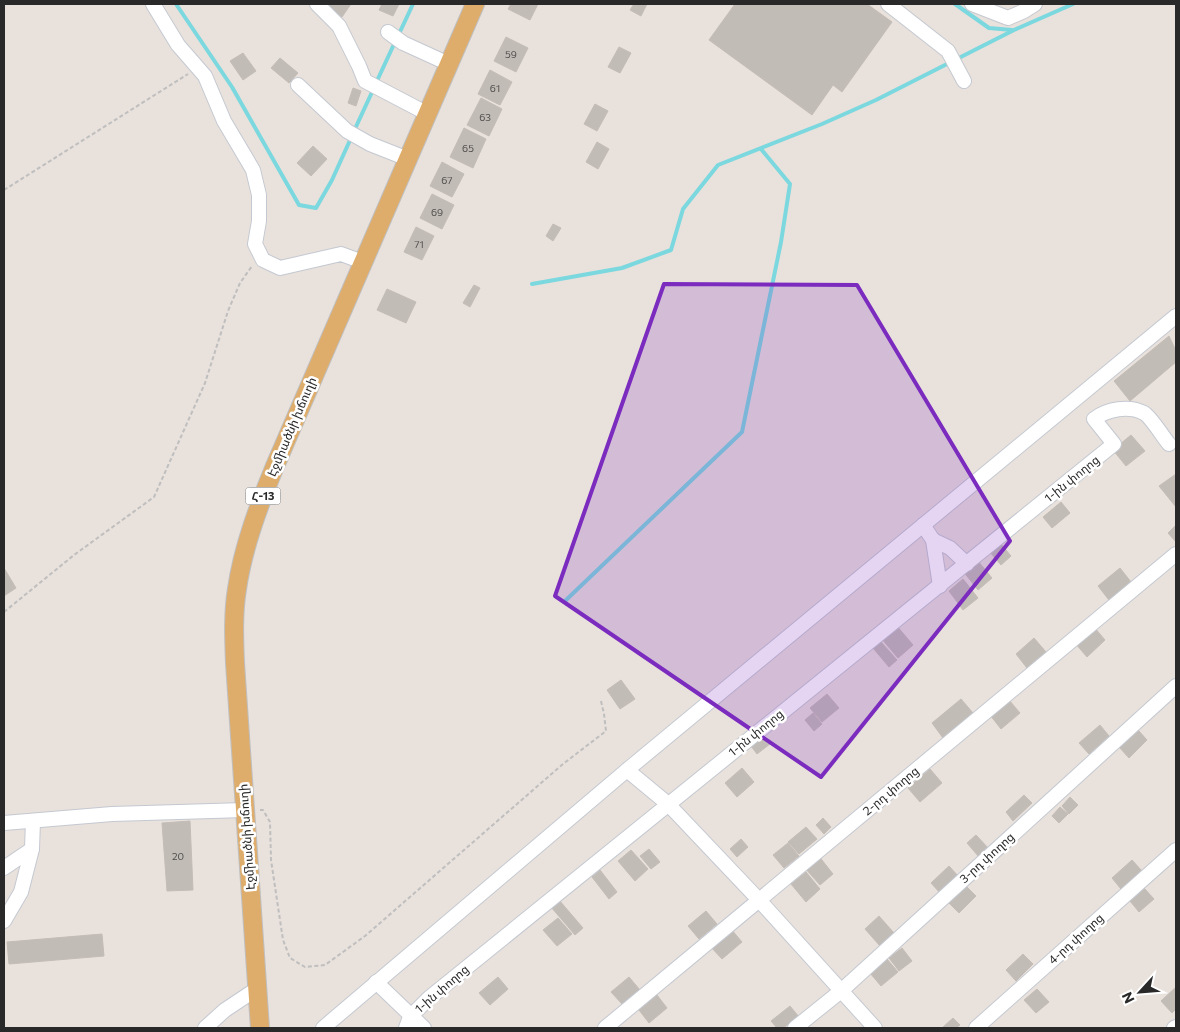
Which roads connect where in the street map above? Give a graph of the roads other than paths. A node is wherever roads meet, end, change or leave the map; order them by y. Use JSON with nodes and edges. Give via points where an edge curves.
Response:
{"nodes":[{"id":1,"x":153,"y":4,"type":"edge"},
{"id":2,"x":316,"y":4,"type":"edge"},
{"id":3,"x":475,"y":4,"type":"edge"},
{"id":4,"x":888,"y":4,"type":"edge"},
{"id":5,"x":972,"y":4,"type":"edge"},
{"id":6,"x":1035,"y":4,"type":"edge"},
{"id":7,"x":388,"y":32,"type":"dead end"},
{"id":8,"x":449,"y":64,"type":"junction"},
{"id":9,"x":961,"y":76,"type":"dead end"},
{"id":10,"x":298,"y":85,"type":"dead end"},
{"id":11,"x":428,"y":114,"type":"junction"},
{"id":12,"x":408,"y":159,"type":"junction"},
{"id":13,"x":363,"y":262,"type":"junction"},
{"id":14,"x":1176,"y":316,"type":"edge"},
{"id":15,"x":1169,"y":444,"type":"dead end"},
{"id":16,"x":923,"y":525,"type":"junction"},
{"id":17,"x":933,"y":540,"type":"junction"},
{"id":18,"x":1176,"y":554,"type":"edge"},
{"id":19,"x":967,"y":564,"type":"junction"},
{"id":20,"x":940,"y":586,"type":"junction"},
{"id":21,"x":1176,"y":686,"type":"edge"},
{"id":22,"x":627,"y":770,"type":"junction"},
{"id":23,"x":668,"y":804,"type":"junction"},
{"id":24,"x":245,"y":810,"type":"junction"},
{"id":25,"x":33,"y":821,"type":"junction"},
{"id":26,"x":4,"y":823,"type":"edge"},
{"id":27,"x":32,"y":849,"type":"junction"},
{"id":28,"x":1176,"y":850,"type":"edge"},
{"id":29,"x":4,"y":868,"type":"edge"},
{"id":30,"x":759,"y":900,"type":"junction"},
{"id":31,"x":4,"y":921,"type":"edge"},
{"id":32,"x":376,"y":982,"type":"junction"},
{"id":33,"x":258,"y":988,"type":"junction"},
{"id":34,"x":841,"y":991,"type":"junction"},
{"id":35,"x":408,"y":1022,"type":"edge"},
{"id":36,"x":205,"y":1028,"type":"edge"},
{"id":37,"x":260,"y":1028,"type":"edge"},
{"id":38,"x":323,"y":1028,"type":"edge"},
{"id":39,"x":424,"y":1028,"type":"edge"},
{"id":40,"x":605,"y":1028,"type":"edge"},
{"id":41,"x":795,"y":1028,"type":"edge"},
{"id":42,"x":874,"y":1028,"type":"edge"},
{"id":43,"x":976,"y":1028,"type":"edge"}],
"edges":[{"from":1,"to":13,"type":"street","via":[[178,45],[205,76],[224,121],[253,170],[259,195],[255,244],[263,260],[280,268],[341,254]]},
{"from":2,"to":11,"type":"street","via":[[339,26],[365,81]]},
{"from":3,"to":8,"type":"main road","name":"Էջմիածնի խճուղի","number":"Հ-13"},
{"from":4,"to":9,"type":"street","via":[[948,52]]},
{"from":5,"to":6,"type":"street","via":[[1008,18]]},
{"from":7,"to":8,"type":"street","via":[[403,43]]},
{"from":8,"to":11,"type":"main road","name":"Էջմիածնի խճուղի","number":"Հ-13"},
{"from":10,"to":12,"type":"street","via":[[347,131]]},
{"from":11,"to":12,"type":"main road","name":"Էջմիածնի խճուղի","number":"Հ-13"},
{"from":12,"to":13,"type":"main road","name":"Էջմիածնի խճուղի","number":"Հ-13"},
{"from":13,"to":24,"type":"main road","name":"Էջմիածնի խճուղի","number":"Հ-13","via":[[262,497],[243,559],[237,587],[234,633]]},
{"from":14,"to":16,"type":"street"},
{"from":15,"to":19,"type":"street","name":"1-ին փողոց","via":[[1145,413],[1111,409],[1094,419],[1114,444]]},
{"from":16,"to":17,"type":"street"},
{"from":16,"to":22,"type":"street"},
{"from":17,"to":19,"type":"street","via":[[950,548]]},
{"from":17,"to":20,"type":"street"},
{"from":18,"to":30,"type":"street","name":"2-րդ փողոց"},
{"from":19,"to":20,"type":"street","name":"1-ին փողոց"},
{"from":20,"to":23,"type":"street","name":"1-ին փողոց"},
{"from":21,"to":34,"type":"street","name":"3-րդ փողոց"},
{"from":22,"to":23,"type":"street"},
{"from":22,"to":32,"type":"street"},
{"from":23,"to":30,"type":"street"},
{"from":23,"to":35,"type":"street","name":"1-ին փողոց","via":[[429,998]]},
{"from":24,"to":25,"type":"street","via":[[112,814]]},
{"from":24,"to":33,"type":"main road","name":"Էջմիածնի խճուղի","number":"Հ-13"},
{"from":25,"to":26,"type":"street"},
{"from":25,"to":27,"type":"street"},
{"from":27,"to":29,"type":"street"},
{"from":27,"to":31,"type":"street","via":[[21,892]]},
{"from":28,"to":43,"type":"street","name":"4-րդ փողոց"},
{"from":30,"to":34,"type":"street"},
{"from":30,"to":40,"type":"street","name":"2-րդ փողոց"},
{"from":32,"to":35,"type":"street"},
{"from":32,"to":38,"type":"street"},
{"from":33,"to":36,"type":"street"},
{"from":33,"to":37,"type":"main road","name":"Էջմիածնի խճուղի","number":"Հ-13"},
{"from":34,"to":41,"type":"street","name":"3-րդ փողոց"},
{"from":34,"to":42,"type":"street"},
{"from":35,"to":39,"type":"street"}]}
